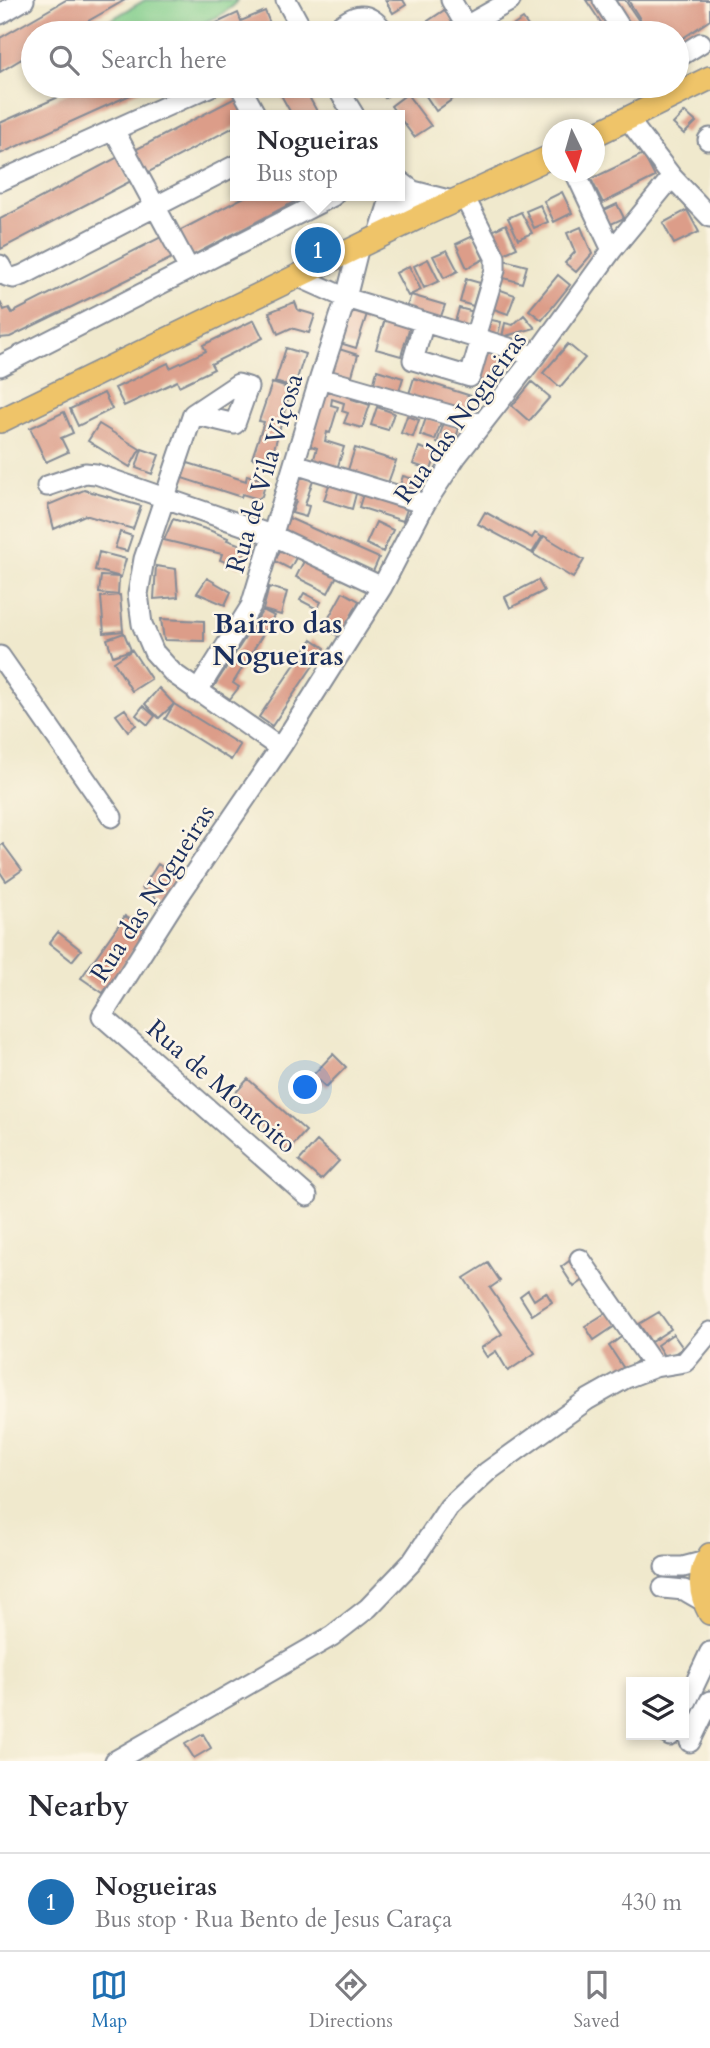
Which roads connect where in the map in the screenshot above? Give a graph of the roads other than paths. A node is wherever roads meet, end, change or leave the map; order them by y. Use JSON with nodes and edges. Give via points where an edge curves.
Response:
{"nodes":[{"id":1,"x":23,"y":0,"type":"edge"},
{"id":2,"x":286,"y":0,"type":"edge"},
{"id":3,"x":451,"y":0,"type":"edge"},
{"id":4,"x":603,"y":0,"type":"edge"},
{"id":5,"x":510,"y":1,"type":"edge"},
{"id":6,"x":0,"y":14,"type":"edge"},
{"id":7,"x":297,"y":21,"type":"edge"},
{"id":8,"x":348,"y":21,"type":"edge"},
{"id":9,"x":376,"y":21,"type":"edge"},
{"id":10,"x":462,"y":21,"type":"edge"},
{"id":11,"x":479,"y":21,"type":"edge"},
{"id":12,"x":616,"y":21,"type":"edge"},
{"id":13,"x":701,"y":44,"type":"dead end"},
{"id":14,"x":689,"y":51,"type":"edge"},
{"id":15,"x":710,"y":78,"type":"edge"},
{"id":16,"x":689,"y":84,"type":"edge"},
{"id":17,"x":185,"y":98,"type":"edge"},
{"id":18,"x":654,"y":98,"type":"edge"},
{"id":19,"x":627,"y":118,"type":"junction"},
{"id":20,"x":605,"y":129,"type":"edge"},
{"id":21,"x":114,"y":130,"type":"junction"},
{"id":22,"x":542,"y":161,"type":"edge"},
{"id":23,"x":230,"y":168,"type":"edge"},
{"id":24,"x":672,"y":177,"type":"junction"},
{"id":25,"x":0,"y":181,"type":"edge"},
{"id":26,"x":580,"y":182,"type":"edge"},
{"id":27,"x":405,"y":192,"type":"edge"},
{"id":28,"x":405,"y":195,"type":"edge"},
{"id":29,"x":458,"y":199,"type":"junction"},
{"id":30,"x":394,"y":201,"type":"edge"},
{"id":31,"x":302,"y":203,"type":"edge"},
{"id":32,"x":156,"y":207,"type":"junction"},
{"id":33,"x":710,"y":217,"type":"edge"},
{"id":34,"x":417,"y":218,"type":"junction"},
{"id":35,"x":369,"y":242,"type":"junction"},
{"id":36,"x":612,"y":250,"type":"junction"},
{"id":37,"x":0,"y":265,"type":"edge"},
{"id":38,"x":188,"y":269,"type":"junction"},
{"id":39,"x":297,"y":276,"type":"junction"},
{"id":40,"x":346,"y":298,"type":"junction"},
{"id":41,"x":424,"y":321,"type":"junction"},
{"id":42,"x":478,"y":338,"type":"junction"},
{"id":43,"x":535,"y":356,"type":"junction"},
{"id":44,"x":0,"y":366,"type":"edge"},
{"id":45,"x":320,"y":377,"type":"junction"},
{"id":46,"x":193,"y":414,"type":"dead end"},
{"id":47,"x":0,"y":421,"type":"edge"},
{"id":48,"x":481,"y":424,"type":"junction"},
{"id":49,"x":295,"y":464,"type":"junction"},
{"id":50,"x":47,"y":486,"type":"dead end"},
{"id":51,"x":164,"y":498,"type":"junction"},
{"id":52,"x":425,"y":504,"type":"junction"},
{"id":53,"x":274,"y":536,"type":"junction"},
{"id":54,"x":382,"y":587,"type":"junction"},
{"id":55,"x":0,"y":656,"type":"edge"},
{"id":56,"x":197,"y":692,"type":"junction"},
{"id":57,"x":280,"y":748,"type":"junction"},
{"id":58,"x":112,"y":817,"type":"dead end"},
{"id":59,"x":102,"y":1016,"type":"joint"},
{"id":60,"x":307,"y":1196,"type":"dead end"},
{"id":61,"x":580,"y":1259,"type":"dead end"},
{"id":62,"x":710,"y":1332,"type":"edge"},
{"id":63,"x":655,"y":1367,"type":"junction"},
{"id":64,"x":708,"y":1558,"type":"edge"},
{"id":65,"x":665,"y":1567,"type":"dead end"},
{"id":66,"x":663,"y":1588,"type":"dead end"},
{"id":67,"x":706,"y":1607,"type":"edge"},
{"id":68,"x":710,"y":1652,"type":"edge"},
{"id":69,"x":689,"y":1696,"type":"edge"},
{"id":70,"x":710,"y":1701,"type":"edge"},
{"id":71,"x":690,"y":1742,"type":"dead end"},
{"id":72,"x":114,"y":1761,"type":"edge"}],
"edges":[{"from":1,"to":6,"type":"street"},
{"from":2,"to":7,"type":"street"},
{"from":3,"to":10,"type":"street"},
{"from":4,"to":12,"type":"street"},
{"from":5,"to":11,"type":"street"},
{"from":8,"to":9,"type":"street","via":[[364,15]]},
{"from":13,"to":14,"type":"street"},
{"from":15,"to":16,"type":"main road"},
{"from":17,"to":21,"type":"street"},
{"from":18,"to":19,"type":"main road"},
{"from":19,"to":20,"type":"main road"},
{"from":19,"to":24,"type":"street"},
{"from":21,"to":25,"type":"street"},
{"from":21,"to":32,"type":"street"},
{"from":22,"to":29,"type":"main road"},
{"from":23,"to":32,"type":"street"},
{"from":24,"to":33,"type":"street"},
{"from":24,"to":36,"type":"street","name":"Rua das Nogueiras"},
{"from":26,"to":36,"type":"street"},
{"from":27,"to":29,"type":"street"},
{"from":28,"to":34,"type":"street","via":[[417,206]]},
{"from":29,"to":34,"type":"main road"},
{"from":29,"to":42,"type":"street","via":[[495,257]]},
{"from":30,"to":35,"type":"street","name":"Rua de Vila Viçosa"},
{"from":31,"to":38,"type":"street"},
{"from":32,"to":37,"type":"street","via":[[23,275],[5,276]]},
{"from":32,"to":38,"type":"street"},
{"from":34,"to":35,"type":"main road"},
{"from":35,"to":39,"type":"main road"},
{"from":35,"to":40,"type":"street","name":"Rua de Vila Viçosa"},
{"from":36,"to":43,"type":"street","name":"Rua das Nogueiras"},
{"from":38,"to":44,"type":"street"},
{"from":39,"to":40,"type":"street"},
{"from":39,"to":47,"type":"main road"},
{"from":40,"to":41,"type":"street"},
{"from":40,"to":45,"type":"street","name":"Rua de Vila Viçosa"},
{"from":41,"to":42,"type":"street"},
{"from":41,"to":42,"type":"street","via":[[413,360],[470,377]]},
{"from":42,"to":43,"type":"street"},
{"from":43,"to":48,"type":"street","name":"Rua das Nogueiras"},
{"from":45,"to":48,"type":"street"},
{"from":45,"to":49,"type":"street","name":"Rua de Vila Viçosa"},
{"from":46,"to":51,"type":"street"},
{"from":48,"to":52,"type":"street","name":"Rua das Nogueiras"},
{"from":49,"to":52,"type":"street"},
{"from":49,"to":53,"type":"street","name":"Rua de Vila Viçosa"},
{"from":50,"to":51,"type":"street","via":[[85,473],[96,474]]},
{"from":51,"to":53,"type":"street"},
{"from":51,"to":56,"type":"street","via":[[144,559],[138,594],[142,624],[154,652]]},
{"from":52,"to":54,"type":"street","name":"Rua das Nogueiras"},
{"from":53,"to":54,"type":"street"},
{"from":53,"to":56,"type":"street","name":"Rua de Vila Viçosa","via":[[251,606]]},
{"from":54,"to":57,"type":"street","name":"Rua das Nogueiras"},
{"from":55,"to":58,"type":"street"},
{"from":56,"to":57,"type":"street"},
{"from":57,"to":59,"type":"street","name":"Rua das Nogueiras"},
{"from":59,"to":60,"type":"street","name":"Rua de Montoito"},
{"from":61,"to":63,"type":"street"},
{"from":62,"to":63,"type":"street","via":[[685,1362]]},
{"from":63,"to":72,"type":"street","via":[[587,1400],[486,1472],[449,1507],[403,1571],[368,1608],[332,1636]]},
{"from":64,"to":65,"type":"street","via":[[683,1567]]},
{"from":64,"to":67,"type":"main road","via":[[700,1581]]},
{"from":66,"to":67,"type":"street","via":[[684,1590]]},
{"from":68,"to":69,"type":"street"},
{"from":70,"to":71,"type":"street"}]}
